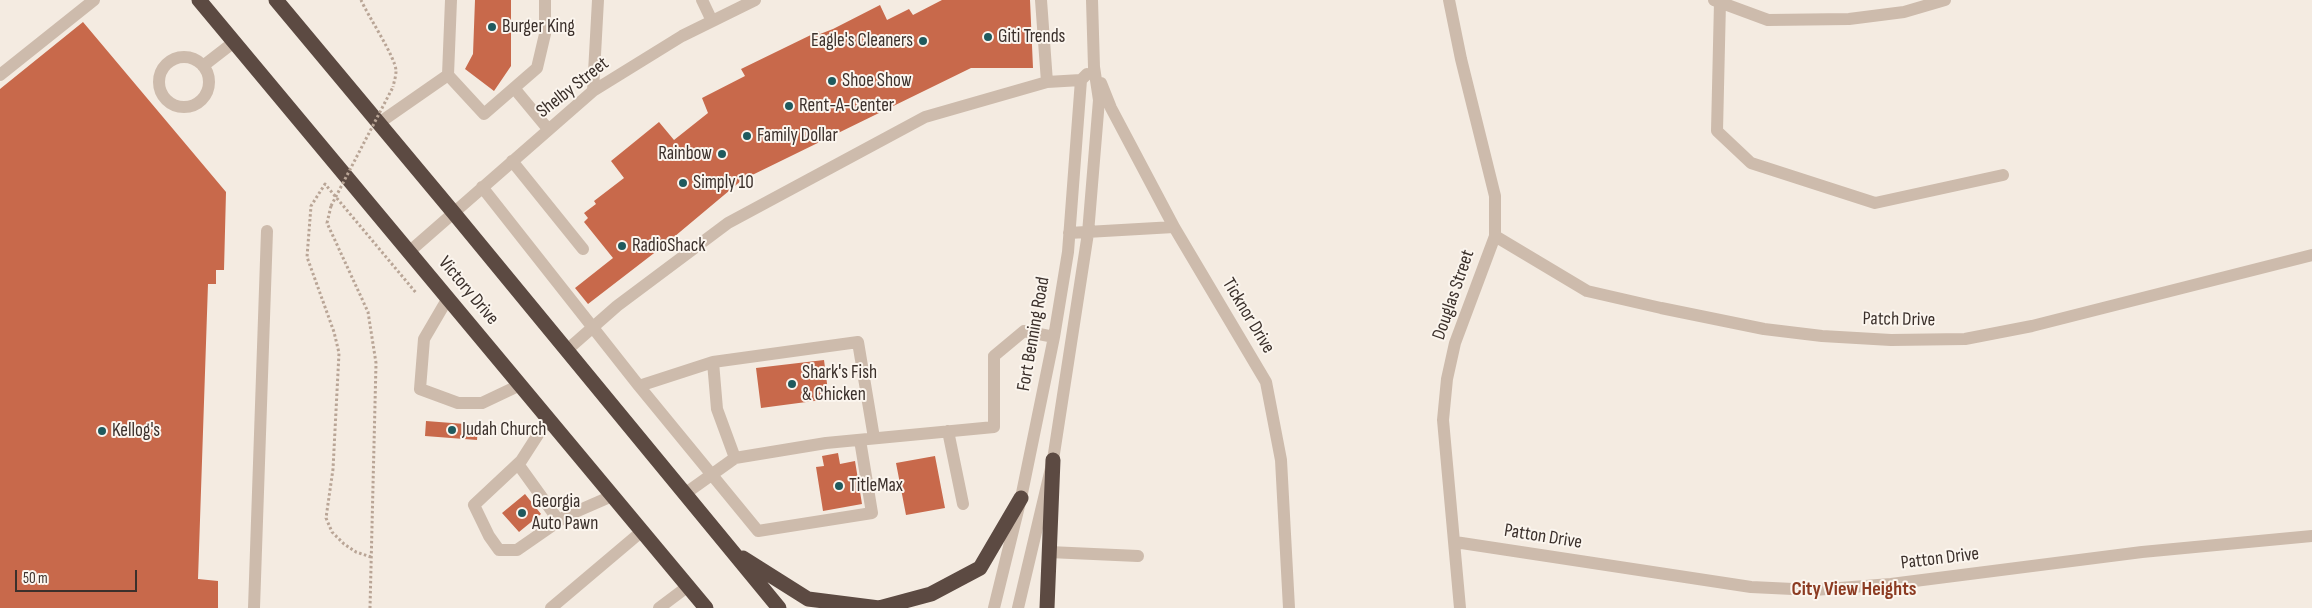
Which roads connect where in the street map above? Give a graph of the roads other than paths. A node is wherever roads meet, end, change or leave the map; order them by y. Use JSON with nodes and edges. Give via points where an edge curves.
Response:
{"nodes":[{"id":1,"x":94,"y":0,"type":"edge"},
{"id":2,"x":198,"y":0,"type":"edge"},
{"id":3,"x":276,"y":0,"type":"edge"},
{"id":4,"x":451,"y":0,"type":"edge"},
{"id":5,"x":545,"y":0,"type":"edge"},
{"id":6,"x":598,"y":0,"type":"edge"},
{"id":7,"x":702,"y":0,"type":"edge"},
{"id":8,"x":755,"y":0,"type":"edge"},
{"id":9,"x":1041,"y":0,"type":"edge"},
{"id":10,"x":1092,"y":0,"type":"edge"},
{"id":11,"x":1449,"y":0,"type":"edge"},
{"id":12,"x":1945,"y":0,"type":"edge"},
{"id":13,"x":1717,"y":1,"type":"edge"},
{"id":14,"x":712,"y":21,"type":"junction"},
{"id":15,"x":234,"y":42,"type":"junction"},
{"id":16,"x":203,"y":66,"type":"junction"},
{"id":17,"x":1094,"y":67,"type":"junction"},
{"id":18,"x":0,"y":75,"type":"edge"},
{"id":19,"x":448,"y":75,"type":"junction"},
{"id":20,"x":1081,"y":80,"type":"junction"},
{"id":21,"x":1047,"y":82,"type":"junction"},
{"id":22,"x":514,"y":88,"type":"junction"},
{"id":23,"x":593,"y":91,"type":"junction"},
{"id":24,"x":379,"y":123,"type":"junction"},
{"id":25,"x":548,"y":129,"type":"junction"},
{"id":26,"x":512,"y":161,"type":"junction"},
{"id":27,"x":2002,"y":175,"type":"dead end"},
{"id":28,"x":482,"y":188,"type":"junction"},
{"id":29,"x":453,"y":212,"type":"junction"},
{"id":30,"x":1174,"y":227,"type":"junction"},
{"id":31,"x":267,"y":231,"type":"dead end"},
{"id":32,"x":1069,"y":233,"type":"junction"},
{"id":33,"x":1088,"y":233,"type":"junction"},
{"id":34,"x":1495,"y":236,"type":"junction"},
{"id":35,"x":583,"y":249,"type":"dead end"},
{"id":36,"x":410,"y":251,"type":"junction"},
{"id":37,"x":2312,"y":255,"type":"edge"},
{"id":38,"x":448,"y":298,"type":"junction"},
{"id":39,"x":593,"y":328,"type":"junction"},
{"id":40,"x":1054,"y":337,"type":"junction"},
{"id":41,"x":567,"y":350,"type":"junction"},
{"id":42,"x":713,"y":362,"type":"junction"},
{"id":43,"x":520,"y":385,"type":"junction"},
{"id":44,"x":639,"y":386,"type":"junction"},
{"id":45,"x":548,"y":419,"type":"junction"},
{"id":46,"x":948,"y":431,"type":"junction"},
{"id":47,"x":874,"y":438,"type":"junction"},
{"id":48,"x":860,"y":440,"type":"junction"},
{"id":49,"x":735,"y":458,"type":"junction"},
{"id":50,"x":1053,"y":460,"type":"junction"},
{"id":51,"x":518,"y":464,"type":"junction"},
{"id":52,"x":713,"y":474,"type":"junction"},
{"id":53,"x":686,"y":494,"type":"junction"},
{"id":54,"x":612,"y":496,"type":"junction"},
{"id":55,"x":1021,"y":498,"type":"junction"},
{"id":56,"x":963,"y":504,"type":"dead end"},
{"id":57,"x":559,"y":521,"type":"junction"},
{"id":58,"x":641,"y":532,"type":"junction"},
{"id":59,"x":2312,"y":536,"type":"edge"},
{"id":60,"x":1455,"y":542,"type":"junction"},
{"id":61,"x":733,"y":551,"type":"junction"},
{"id":62,"x":1049,"y":552,"type":"junction"},
{"id":63,"x":1138,"y":556,"type":"dead end"},
{"id":64,"x":687,"y":587,"type":"junction"},
{"id":65,"x":254,"y":608,"type":"edge"},
{"id":66,"x":551,"y":608,"type":"edge"},
{"id":67,"x":659,"y":608,"type":"edge"},
{"id":68,"x":706,"y":608,"type":"edge"},
{"id":69,"x":779,"y":608,"type":"edge"},
{"id":70,"x":994,"y":608,"type":"edge"},
{"id":71,"x":1018,"y":608,"type":"edge"},
{"id":72,"x":1047,"y":608,"type":"edge"},
{"id":73,"x":1289,"y":608,"type":"edge"},
{"id":74,"x":1460,"y":608,"type":"edge"}],
"edges":[{"from":1,"to":18,"type":"street"},
{"from":2,"to":15,"type":"highway","name":"Victory Drive"},
{"from":3,"to":24,"type":"highway","name":"Victory Drive"},
{"from":4,"to":19,"type":"street"},
{"from":5,"to":22,"type":"street","via":[[545,34],[537,68]]},
{"from":6,"to":23,"type":"street"},
{"from":7,"to":14,"type":"street"},
{"from":8,"to":14,"type":"street","name":"Shelby Street"},
{"from":9,"to":21,"type":"street"},
{"from":10,"to":17,"type":"street","name":"Fort Benning Road"},
{"from":11,"to":34,"type":"street","name":"Douglas Street","via":[[1495,196]]},
{"from":12,"to":13,"type":"street","via":[[1904,12],[1840,20],[1768,20]]},
{"from":13,"to":27,"type":"street","via":[[1717,131],[1751,163],[1875,203]]},
{"from":14,"to":23,"type":"street","name":"Shelby Street"},
{"from":15,"to":16,"type":"street"},
{"from":15,"to":36,"type":"highway","name":"Victory Drive"},
{"from":16,"to":16,"type":"street","via":[[185,57],[169,62],[159,84],[166,100],[188,107],[203,100],[210,85]]},
{"from":17,"to":20,"type":"street"},
{"from":17,"to":30,"type":"street","name":"Ticknor Drive","via":[[1111,108]]},
{"from":17,"to":33,"type":"street","name":"Fort Benning Road","via":[[1099,100]]},
{"from":19,"to":22,"type":"street","via":[[484,114]]},
{"from":19,"to":24,"type":"street"},
{"from":20,"to":21,"type":"street"},
{"from":20,"to":32,"type":"street","name":"Fort Benning Road"},
{"from":21,"to":39,"type":"street","via":[[925,117],[728,223],[617,306]]},
{"from":22,"to":25,"type":"street"},
{"from":23,"to":25,"type":"street","name":"Shelby Street"},
{"from":24,"to":29,"type":"highway","name":"Victory Drive"},
{"from":25,"to":26,"type":"street","name":"Shelby Street"},
{"from":26,"to":28,"type":"street","name":"Shelby Street"},
{"from":26,"to":35,"type":"street"},
{"from":28,"to":29,"type":"street","name":"Shelby Street"},
{"from":28,"to":39,"type":"street"},
{"from":29,"to":36,"type":"street","name":"Shelby Street"},
{"from":29,"to":41,"type":"highway","name":"Victory Drive"},
{"from":30,"to":33,"type":"street"},
{"from":30,"to":73,"type":"street","name":"Ticknor Drive","via":[[1266,382],[1281,460]]},
{"from":31,"to":65,"type":"street"},
{"from":32,"to":33,"type":"street"},
{"from":32,"to":40,"type":"street","name":"Fort Benning Road"},
{"from":33,"to":50,"type":"street","name":"Fort Benning Road"},
{"from":34,"to":37,"type":"street","name":"Patch Drive","via":[[1587,291],[1764,329],[1891,340],[1965,339],[2032,326]]},
{"from":34,"to":60,"type":"street","name":"Douglas Street","via":[[1455,343],[1447,379],[1444,420]]},
{"from":36,"to":38,"type":"highway","name":"Victory Drive"},
{"from":38,"to":43,"type":"highway","name":"Victory Drive"},
{"from":38,"to":43,"type":"street","via":[[424,340],[420,389],[458,403],[482,403]]},
{"from":39,"to":41,"type":"street"},
{"from":39,"to":44,"type":"street"},
{"from":40,"to":46,"type":"street","via":[[1024,331],[994,356],[994,426]]},
{"from":40,"to":55,"type":"street","name":"Fort Benning Road"},
{"from":41,"to":53,"type":"highway","name":"Victory Drive"},
{"from":42,"to":44,"type":"street"},
{"from":42,"to":47,"type":"street","via":[[858,342]]},
{"from":42,"to":49,"type":"street","via":[[717,409]]},
{"from":43,"to":45,"type":"highway","name":"Victory Drive"},
{"from":44,"to":52,"type":"street"},
{"from":45,"to":51,"type":"street"},
{"from":45,"to":54,"type":"highway","name":"Victory Drive"},
{"from":46,"to":47,"type":"street"},
{"from":46,"to":56,"type":"street"},
{"from":47,"to":48,"type":"street"},
{"from":48,"to":49,"type":"street"},
{"from":48,"to":52,"type":"street","via":[[872,513],[758,531]]},
{"from":49,"to":52,"type":"street"},
{"from":50,"to":62,"type":"highway"},
{"from":50,"to":71,"type":"street","name":"Fort Benning Road"},
{"from":51,"to":57,"type":"street"},
{"from":51,"to":57,"type":"street","via":[[474,505],[499,550],[517,550]]},
{"from":52,"to":53,"type":"street"},
{"from":53,"to":61,"type":"highway","name":"Victory Drive"},
{"from":54,"to":57,"type":"street"},
{"from":54,"to":58,"type":"highway","name":"Victory Drive"},
{"from":55,"to":61,"type":"highway","via":[[980,568],[931,594],[879,608],[808,599]]},
{"from":55,"to":70,"type":"street","name":"Fort Benning Road"},
{"from":58,"to":64,"type":"highway","name":"Victory Drive"},
{"from":58,"to":66,"type":"street"},
{"from":59,"to":60,"type":"street","name":"Patton Drive","via":[[1814,590],[1751,587]]},
{"from":60,"to":74,"type":"street","name":"Douglas Street"},
{"from":61,"to":69,"type":"highway","name":"Victory Drive"},
{"from":62,"to":63,"type":"street"},
{"from":62,"to":72,"type":"highway"},
{"from":64,"to":67,"type":"street"},
{"from":64,"to":68,"type":"highway","name":"Victory Drive"}]}
